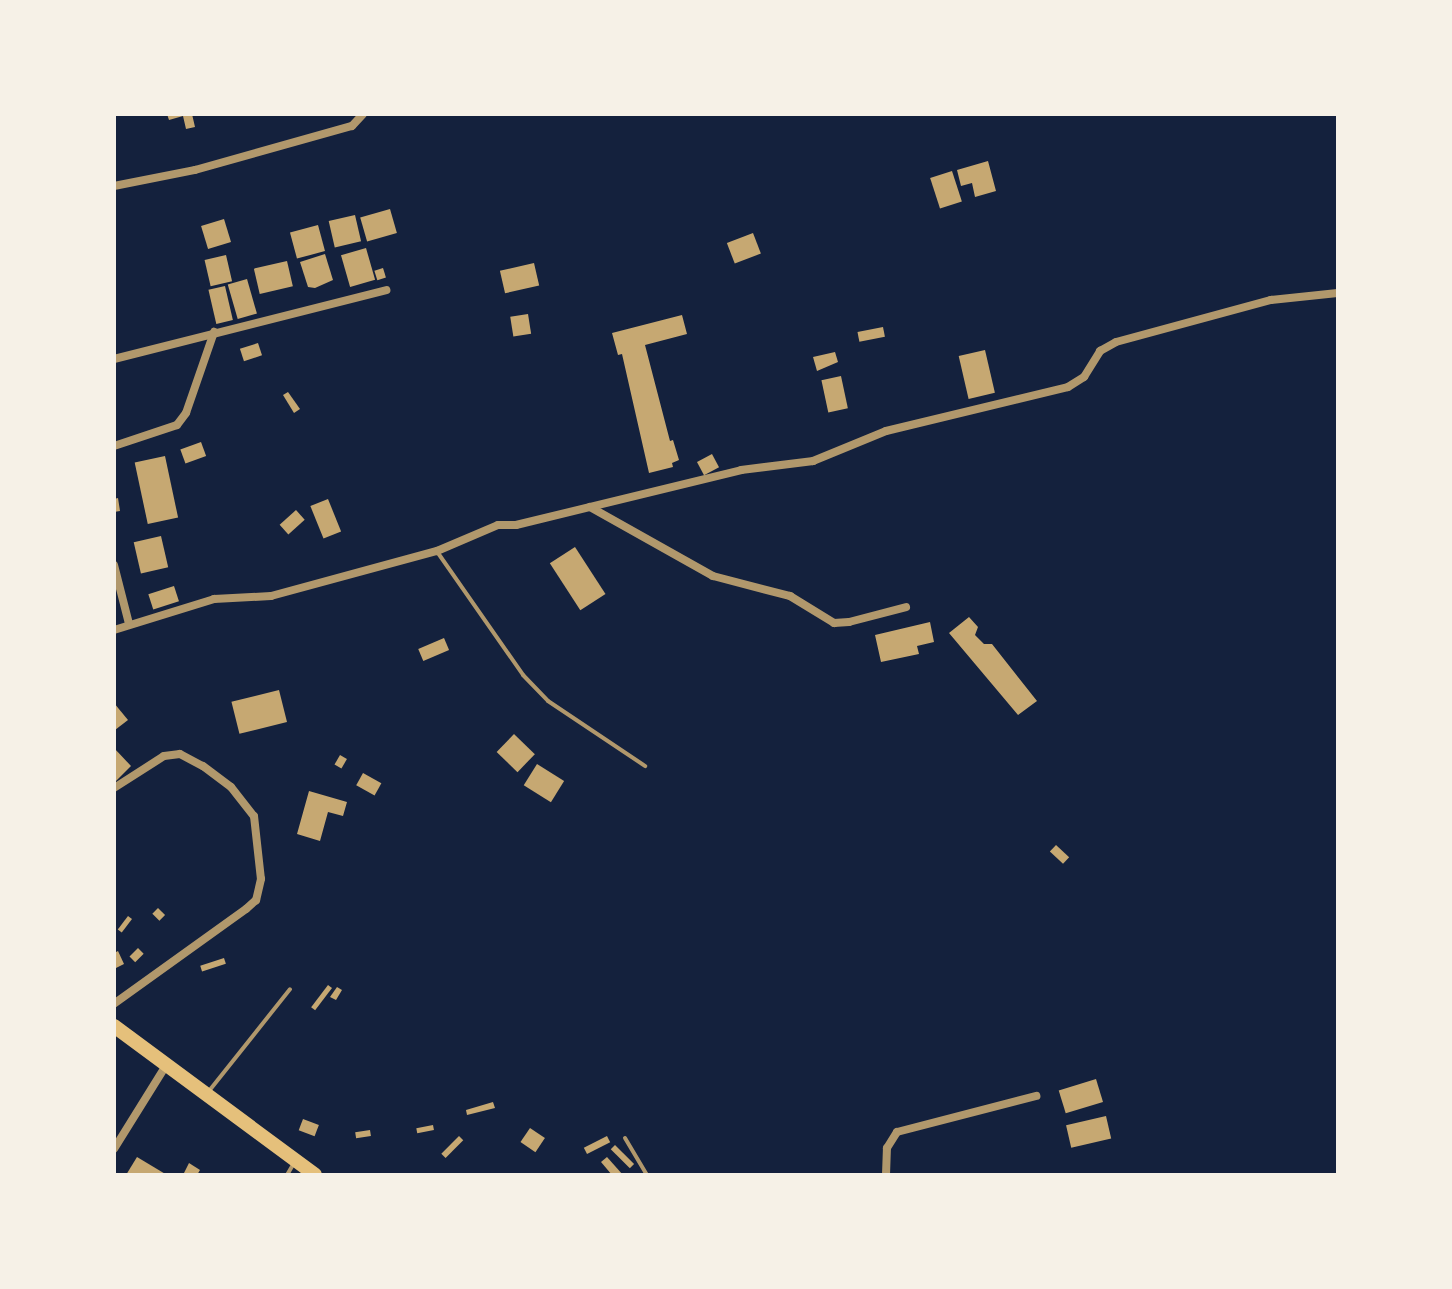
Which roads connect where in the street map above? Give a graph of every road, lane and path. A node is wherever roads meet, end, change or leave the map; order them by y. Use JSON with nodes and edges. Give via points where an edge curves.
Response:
{"nodes":[{"id":1,"x":363,"y":114,"type":"edge"},
{"id":2,"x":114,"y":186,"type":"edge"},
{"id":3,"x":386,"y":290,"type":"dead end"},
{"id":4,"x":1338,"y":293,"type":"edge"},
{"id":5,"x":214,"y":332,"type":"junction"},
{"id":6,"x":114,"y":359,"type":"edge"},
{"id":7,"x":114,"y":446,"type":"edge"},
{"id":8,"x":590,"y":507,"type":"junction"},
{"id":9,"x":437,"y":551,"type":"junction"},
{"id":10,"x":114,"y":565,"type":"edge"},
{"id":11,"x":906,"y":607,"type":"dead end"},
{"id":12,"x":129,"y":624,"type":"junction"},
{"id":13,"x":114,"y":630,"type":"edge"},
{"id":14,"x":645,"y":766,"type":"dead end"},
{"id":15,"x":114,"y":788,"type":"edge"},
{"id":16,"x":290,"y":989,"type":"dead end"},
{"id":17,"x":114,"y":1004,"type":"edge"},
{"id":18,"x":116,"y":1029,"type":"edge"},
{"id":19,"x":165,"y":1067,"type":"junction"},
{"id":20,"x":205,"y":1096,"type":"junction"},
{"id":21,"x":1036,"y":1096,"type":"dead end"},
{"id":22,"x":625,"y":1138,"type":"dead end"},
{"id":23,"x":114,"y":1149,"type":"edge"},
{"id":24,"x":295,"y":1161,"type":"junction"},
{"id":25,"x":287,"y":1175,"type":"edge"},
{"id":26,"x":315,"y":1175,"type":"edge"},
{"id":27,"x":647,"y":1175,"type":"edge"},
{"id":28,"x":886,"y":1175,"type":"edge"}],
"edges":[{"from":1,"to":2,"type":"street","via":[[352,126],[195,170]]},
{"from":3,"to":5,"type":"street"},
{"from":4,"to":8,"type":"street","via":[[1271,300],[1116,342],[1100,351],[1084,377],[1068,387],[886,431],[813,461],[741,470]]},
{"from":5,"to":6,"type":"street"},
{"from":5,"to":7,"type":"street","via":[[177,425]]},
{"from":8,"to":9,"type":"street","via":[[498,525]]},
{"from":8,"to":11,"type":"street","via":[[701,571],[790,596],[834,623]]},
{"from":9,"to":12,"type":"street","via":[[271,596],[214,599]]},
{"from":9,"to":14,"type":"lane","via":[[523,675],[548,701]]},
{"from":10,"to":12,"type":"street"},
{"from":12,"to":13,"type":"street"},
{"from":15,"to":17,"type":"street","via":[[164,756],[180,754],[203,766],[231,787],[254,816],[261,879],[256,900],[246,909]]},
{"from":16,"to":20,"type":"lane"},
{"from":18,"to":19,"type":"highway"},
{"from":19,"to":20,"type":"highway"},
{"from":19,"to":23,"type":"street"},
{"from":20,"to":24,"type":"highway"},
{"from":21,"to":28,"type":"street","via":[[897,1132],[887,1148]]},
{"from":22,"to":27,"type":"lane"},
{"from":24,"to":25,"type":"lane"},
{"from":24,"to":26,"type":"highway"}]}
